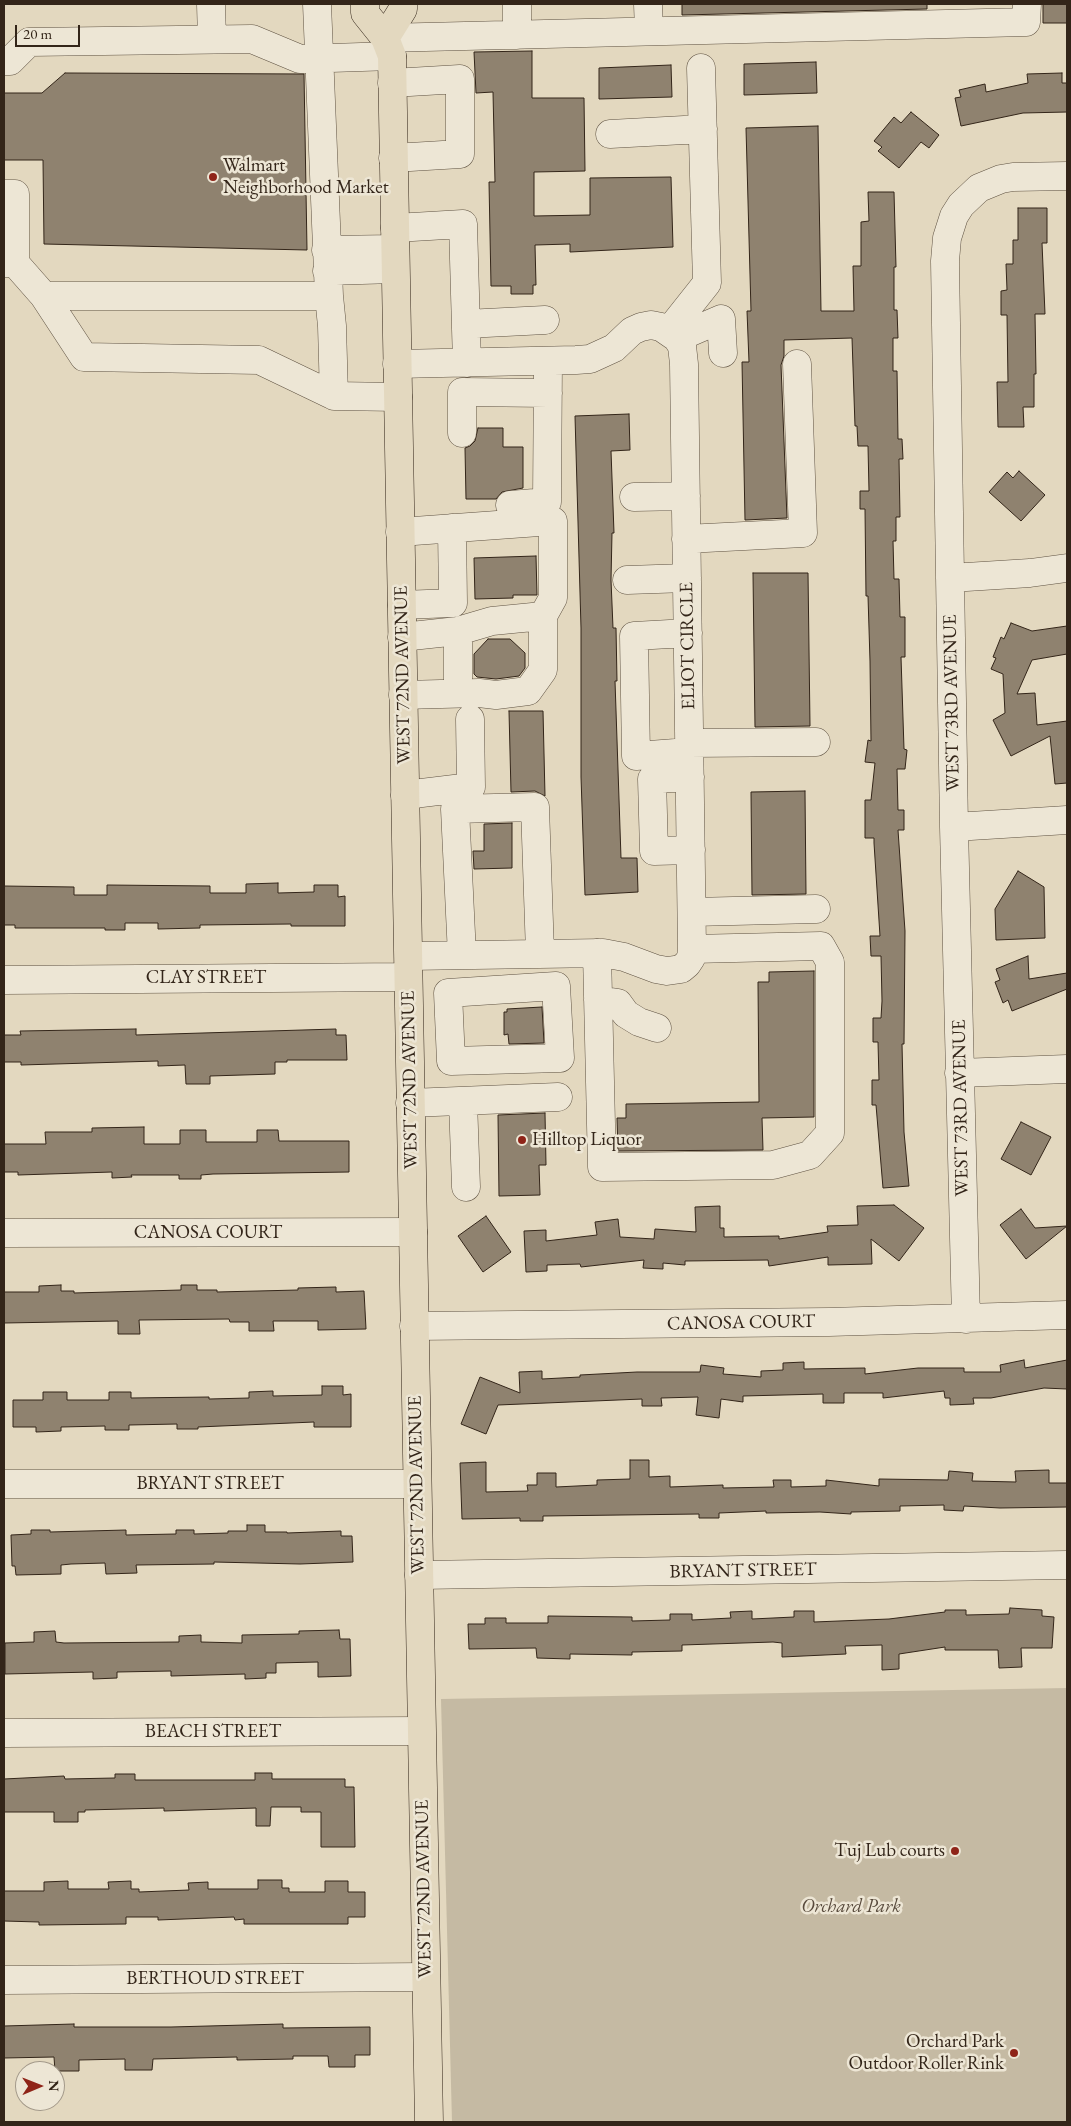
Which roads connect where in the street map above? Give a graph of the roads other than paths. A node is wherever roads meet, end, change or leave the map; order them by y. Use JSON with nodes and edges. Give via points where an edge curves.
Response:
{"nodes":[{"id":1,"x":210,"y":4,"type":"edge"},
{"id":2,"x":316,"y":4,"type":"edge"},
{"id":3,"x":365,"y":4,"type":"edge"},
{"id":4,"x":403,"y":4,"type":"edge"},
{"id":5,"x":516,"y":4,"type":"edge"},
{"id":6,"x":648,"y":4,"type":"edge"},
{"id":7,"x":1027,"y":4,"type":"edge"},
{"id":8,"x":930,"y":14,"type":"edge"},
{"id":9,"x":649,"y":31,"type":"junction"},
{"id":10,"x":516,"y":34,"type":"junction"},
{"id":11,"x":212,"y":39,"type":"junction"},
{"id":12,"x":388,"y":47,"type":"junction"},
{"id":13,"x":318,"y":59,"type":"junction"},
{"id":14,"x":4,"y":61,"type":"edge"},
{"id":15,"x":701,"y":68,"type":"dead end"},
{"id":16,"x":392,"y":83,"type":"junction"},
{"id":17,"x":703,"y":129,"type":"junction"},
{"id":18,"x":610,"y":134,"type":"dead end"},
{"id":19,"x":393,"y":158,"type":"junction"},
{"id":20,"x":1067,"y":176,"type":"edge"},
{"id":21,"x":4,"y":194,"type":"edge"},
{"id":22,"x":395,"y":249,"type":"junction"},
{"id":23,"x":10,"y":263,"type":"edge"},
{"id":24,"x":328,"y":272,"type":"junction"},
{"id":25,"x":44,"y":296,"type":"junction"},
{"id":26,"x":545,"y":320,"type":"dead end"},
{"id":27,"x":466,"y":324,"type":"junction"},
{"id":28,"x":673,"y":335,"type":"junction"},
{"id":29,"x":724,"y":353,"type":"dead end"},
{"id":30,"x":548,"y":361,"type":"junction"},
{"id":31,"x":467,"y":363,"type":"junction"},
{"id":32,"x":397,"y":364,"type":"junction"},
{"id":33,"x":797,"y":364,"type":"dead end"},
{"id":34,"x":548,"y":393,"type":"junction"},
{"id":35,"x":334,"y":396,"type":"junction"},
{"id":36,"x":398,"y":397,"type":"junction"},
{"id":37,"x":462,"y":433,"type":"dead end"},
{"id":38,"x":686,"y":496,"type":"junction"},
{"id":39,"x":634,"y":497,"type":"dead end"},
{"id":40,"x":400,"y":523,"type":"junction"},
{"id":41,"x":452,"y":528,"type":"junction"},
{"id":42,"x":686,"y":539,"type":"junction"},
{"id":43,"x":1067,"y":568,"type":"edge"},
{"id":44,"x":687,"y":578,"type":"junction"},
{"id":45,"x":950,"y":578,"type":"junction"},
{"id":46,"x":627,"y":580,"type":"dead end"},
{"id":47,"x":402,"y":605,"type":"junction"},
{"id":48,"x":543,"y":616,"type":"junction"},
{"id":49,"x":458,"y":631,"type":"junction"},
{"id":50,"x":688,"y":633,"type":"junction"},
{"id":51,"x":402,"y":637,"type":"junction"},
{"id":52,"x":458,"y":693,"type":"junction"},
{"id":53,"x":403,"y":695,"type":"junction"},
{"id":54,"x":470,"y":719,"type":"dead end"},
{"id":55,"x":816,"y":742,"type":"dead end"},
{"id":56,"x":690,"y":757,"type":"junction"},
{"id":57,"x":406,"y":795,"type":"junction"},
{"id":58,"x":1067,"y":820,"type":"edge"},
{"id":59,"x":954,"y":827,"type":"junction"},
{"id":60,"x":691,"y":850,"type":"junction"},
{"id":61,"x":816,"y":909,"type":"dead end"},
{"id":62,"x":692,"y":912,"type":"junction"},
{"id":63,"x":692,"y":949,"type":"junction"},
{"id":64,"x":540,"y":952,"type":"junction"},
{"id":65,"x":597,"y":953,"type":"junction"},
{"id":66,"x":462,"y":955,"type":"junction"},
{"id":67,"x":408,"y":967,"type":"junction"},
{"id":68,"x":4,"y":980,"type":"edge"},
{"id":69,"x":598,"y":1000,"type":"junction"},
{"id":70,"x":409,"y":1025,"type":"junction"},
{"id":71,"x":448,"y":1025,"type":"junction"},
{"id":72,"x":657,"y":1028,"type":"dead end"},
{"id":73,"x":1067,"y":1069,"type":"edge"},
{"id":74,"x":960,"y":1073,"type":"junction"},
{"id":75,"x":558,"y":1097,"type":"dead end"},
{"id":76,"x":463,"y":1101,"type":"junction"},
{"id":77,"x":410,"y":1103,"type":"junction"},
{"id":78,"x":466,"y":1187,"type":"dead end"},
{"id":79,"x":413,"y":1232,"type":"junction"},
{"id":80,"x":4,"y":1233,"type":"edge"},
{"id":81,"x":1067,"y":1315,"type":"edge"},
{"id":82,"x":966,"y":1319,"type":"junction"},
{"id":83,"x":414,"y":1326,"type":"junction"},
{"id":84,"x":4,"y":1484,"type":"edge"},
{"id":85,"x":417,"y":1484,"type":"junction"},
{"id":86,"x":1067,"y":1565,"type":"edge"},
{"id":87,"x":419,"y":1575,"type":"junction"},
{"id":88,"x":422,"y":1731,"type":"junction"},
{"id":89,"x":4,"y":1733,"type":"edge"},
{"id":90,"x":426,"y":1977,"type":"junction"},
{"id":91,"x":4,"y":1980,"type":"edge"},
{"id":92,"x":429,"y":2122,"type":"edge"}],
"edges":[{"from":1,"to":11,"type":"street"},
{"from":2,"to":13,"type":"street"},
{"from":3,"to":12,"type":"main road","via":[[365,13]]},
{"from":4,"to":12,"type":"main road"},
{"from":5,"to":10,"type":"street"},
{"from":6,"to":9,"type":"street"},
{"from":7,"to":8,"type":"street","via":[[1026,22]]},
{"from":8,"to":9,"type":"street"},
{"from":9,"to":10,"type":"street"},
{"from":10,"to":12,"type":"street"},
{"from":11,"to":13,"type":"street","via":[[252,39],[300,60]]},
{"from":11,"to":14,"type":"street","via":[[29,42],[10,61]]},
{"from":12,"to":13,"type":"street"},
{"from":12,"to":16,"type":"main road","name":"WEST 72ND AVENUE"},
{"from":13,"to":24,"type":"street"},
{"from":15,"to":17,"type":"street"},
{"from":16,"to":19,"type":"main road","name":"WEST 72ND AVENUE"},
{"from":16,"to":19,"type":"street","via":[[460,79],[460,154]]},
{"from":17,"to":18,"type":"street"},
{"from":17,"to":28,"type":"street","via":[[707,283]]},
{"from":19,"to":22,"type":"main road","name":"WEST 72ND AVENUE"},
{"from":20,"to":45,"type":"street","name":"WEST 73RD AVENUE","via":[[1013,177],[979,188],[960,205],[947,238],[944,261]]},
{"from":21,"to":23,"type":"street","via":[[15,194]]},
{"from":22,"to":24,"type":"street"},
{"from":22,"to":27,"type":"street","via":[[463,224]]},
{"from":22,"to":32,"type":"main road","name":"WEST 72ND AVENUE"},
{"from":23,"to":25,"type":"street"},
{"from":24,"to":25,"type":"street"},
{"from":24,"to":35,"type":"street"},
{"from":25,"to":35,"type":"street","via":[[84,357],[259,360]]},
{"from":26,"to":27,"type":"street"},
{"from":27,"to":31,"type":"street"},
{"from":28,"to":29,"type":"street","via":[[721,319]]},
{"from":28,"to":30,"type":"street","via":[[661,327],[641,327],[603,354],[576,360]]},
{"from":28,"to":38,"type":"street","name":"ELIOT CIRCLE","via":[[682,346],[684,364]]},
{"from":30,"to":31,"type":"street"},
{"from":30,"to":34,"type":"street"},
{"from":31,"to":32,"type":"street"},
{"from":32,"to":36,"type":"main road","name":"WEST 72ND AVENUE"},
{"from":33,"to":42,"type":"street","via":[[803,534]]},
{"from":34,"to":37,"type":"street","via":[[462,392]]},
{"from":34,"to":40,"type":"street","via":[[547,502]]},
{"from":35,"to":36,"type":"street"},
{"from":36,"to":40,"type":"main road","name":"WEST 72ND AVENUE"},
{"from":38,"to":39,"type":"street"},
{"from":38,"to":42,"type":"street","name":"ELIOT CIRCLE"},
{"from":40,"to":41,"type":"street"},
{"from":40,"to":47,"type":"main road","name":"WEST 72ND AVENUE"},
{"from":41,"to":47,"type":"street","via":[[453,603]]},
{"from":41,"to":48,"type":"street","via":[[553,521],[553,598]]},
{"from":42,"to":44,"type":"street","name":"ELIOT CIRCLE"},
{"from":43,"to":45,"type":"street"},
{"from":44,"to":46,"type":"street"},
{"from":44,"to":50,"type":"street","name":"ELIOT CIRCLE"},
{"from":45,"to":59,"type":"street","name":"WEST 73RD AVENUE"},
{"from":47,"to":51,"type":"main road","name":"WEST 72ND AVENUE"},
{"from":48,"to":49,"type":"street","via":[[492,621]]},
{"from":48,"to":52,"type":"street","via":[[543,670],[528,691],[496,695]]},
{"from":49,"to":51,"type":"street"},
{"from":49,"to":52,"type":"street"},
{"from":50,"to":56,"type":"street","name":"ELIOT CIRCLE"},
{"from":50,"to":56,"type":"street","via":[[634,636],[636,756]]},
{"from":51,"to":53,"type":"main road","name":"WEST 72ND AVENUE"},
{"from":52,"to":53,"type":"street"},
{"from":53,"to":57,"type":"main road","name":"WEST 72ND AVENUE"},
{"from":54,"to":57,"type":"street","via":[[471,787]]},
{"from":55,"to":56,"type":"street"},
{"from":56,"to":60,"type":"street","name":"ELIOT CIRCLE"},
{"from":56,"to":60,"type":"street","via":[[652,780],[654,851]]},
{"from":57,"to":67,"type":"main road","name":"WEST 72ND AVENUE"},
{"from":58,"to":59,"type":"street"},
{"from":59,"to":74,"type":"street","name":"WEST 73RD AVENUE"},
{"from":60,"to":62,"type":"street","name":"ELIOT CIRCLE"},
{"from":61,"to":62,"type":"street"},
{"from":62,"to":63,"type":"street","name":"ELIOT CIRCLE"},
{"from":63,"to":65,"type":"street","via":[[687,964],[681,969],[667,971],[624,957]]},
{"from":63,"to":69,"type":"street","via":[[821,946],[830,962],[830,1133],[810,1155],[773,1165],[602,1167]]},
{"from":64,"to":65,"type":"street"},
{"from":64,"to":66,"type":"street"},
{"from":64,"to":66,"type":"street","via":[[535,806],[456,809]]},
{"from":65,"to":69,"type":"street"},
{"from":66,"to":67,"type":"street"},
{"from":67,"to":68,"type":"street","name":"CLAY STREET"},
{"from":67,"to":70,"type":"main road","name":"WEST 72ND AVENUE"},
{"from":69,"to":72,"type":"street","via":[[618,1003],[626,1014]]},
{"from":70,"to":71,"type":"street"},
{"from":70,"to":77,"type":"main road","name":"WEST 72ND AVENUE"},
{"from":71,"to":71,"type":"street","via":[[451,1061],[560,1058],[556,986],[448,993]]},
{"from":73,"to":74,"type":"street"},
{"from":74,"to":82,"type":"street","name":"WEST 73RD AVENUE"},
{"from":75,"to":76,"type":"street"},
{"from":76,"to":77,"type":"street"},
{"from":76,"to":78,"type":"street"},
{"from":77,"to":79,"type":"main road","name":"WEST 72ND AVENUE"},
{"from":79,"to":80,"type":"street","name":"CANOSA COURT"},
{"from":79,"to":83,"type":"main road","name":"WEST 72ND AVENUE"},
{"from":81,"to":82,"type":"street","name":"CANOSA COURT"},
{"from":82,"to":83,"type":"street","name":"CANOSA COURT"},
{"from":83,"to":85,"type":"main road","name":"WEST 72ND AVENUE"},
{"from":84,"to":85,"type":"street","name":"BRYANT STREET"},
{"from":85,"to":87,"type":"main road","name":"WEST 72ND AVENUE"},
{"from":86,"to":87,"type":"street","name":"BRYANT STREET"},
{"from":87,"to":88,"type":"main road","name":"WEST 72ND AVENUE"},
{"from":88,"to":89,"type":"street","name":"BEACH STREET"},
{"from":88,"to":90,"type":"main road","name":"WEST 72ND AVENUE"},
{"from":90,"to":91,"type":"street","name":"BERTHOUD STREET"},
{"from":90,"to":92,"type":"main road","name":"WEST 72ND AVENUE"}]}
